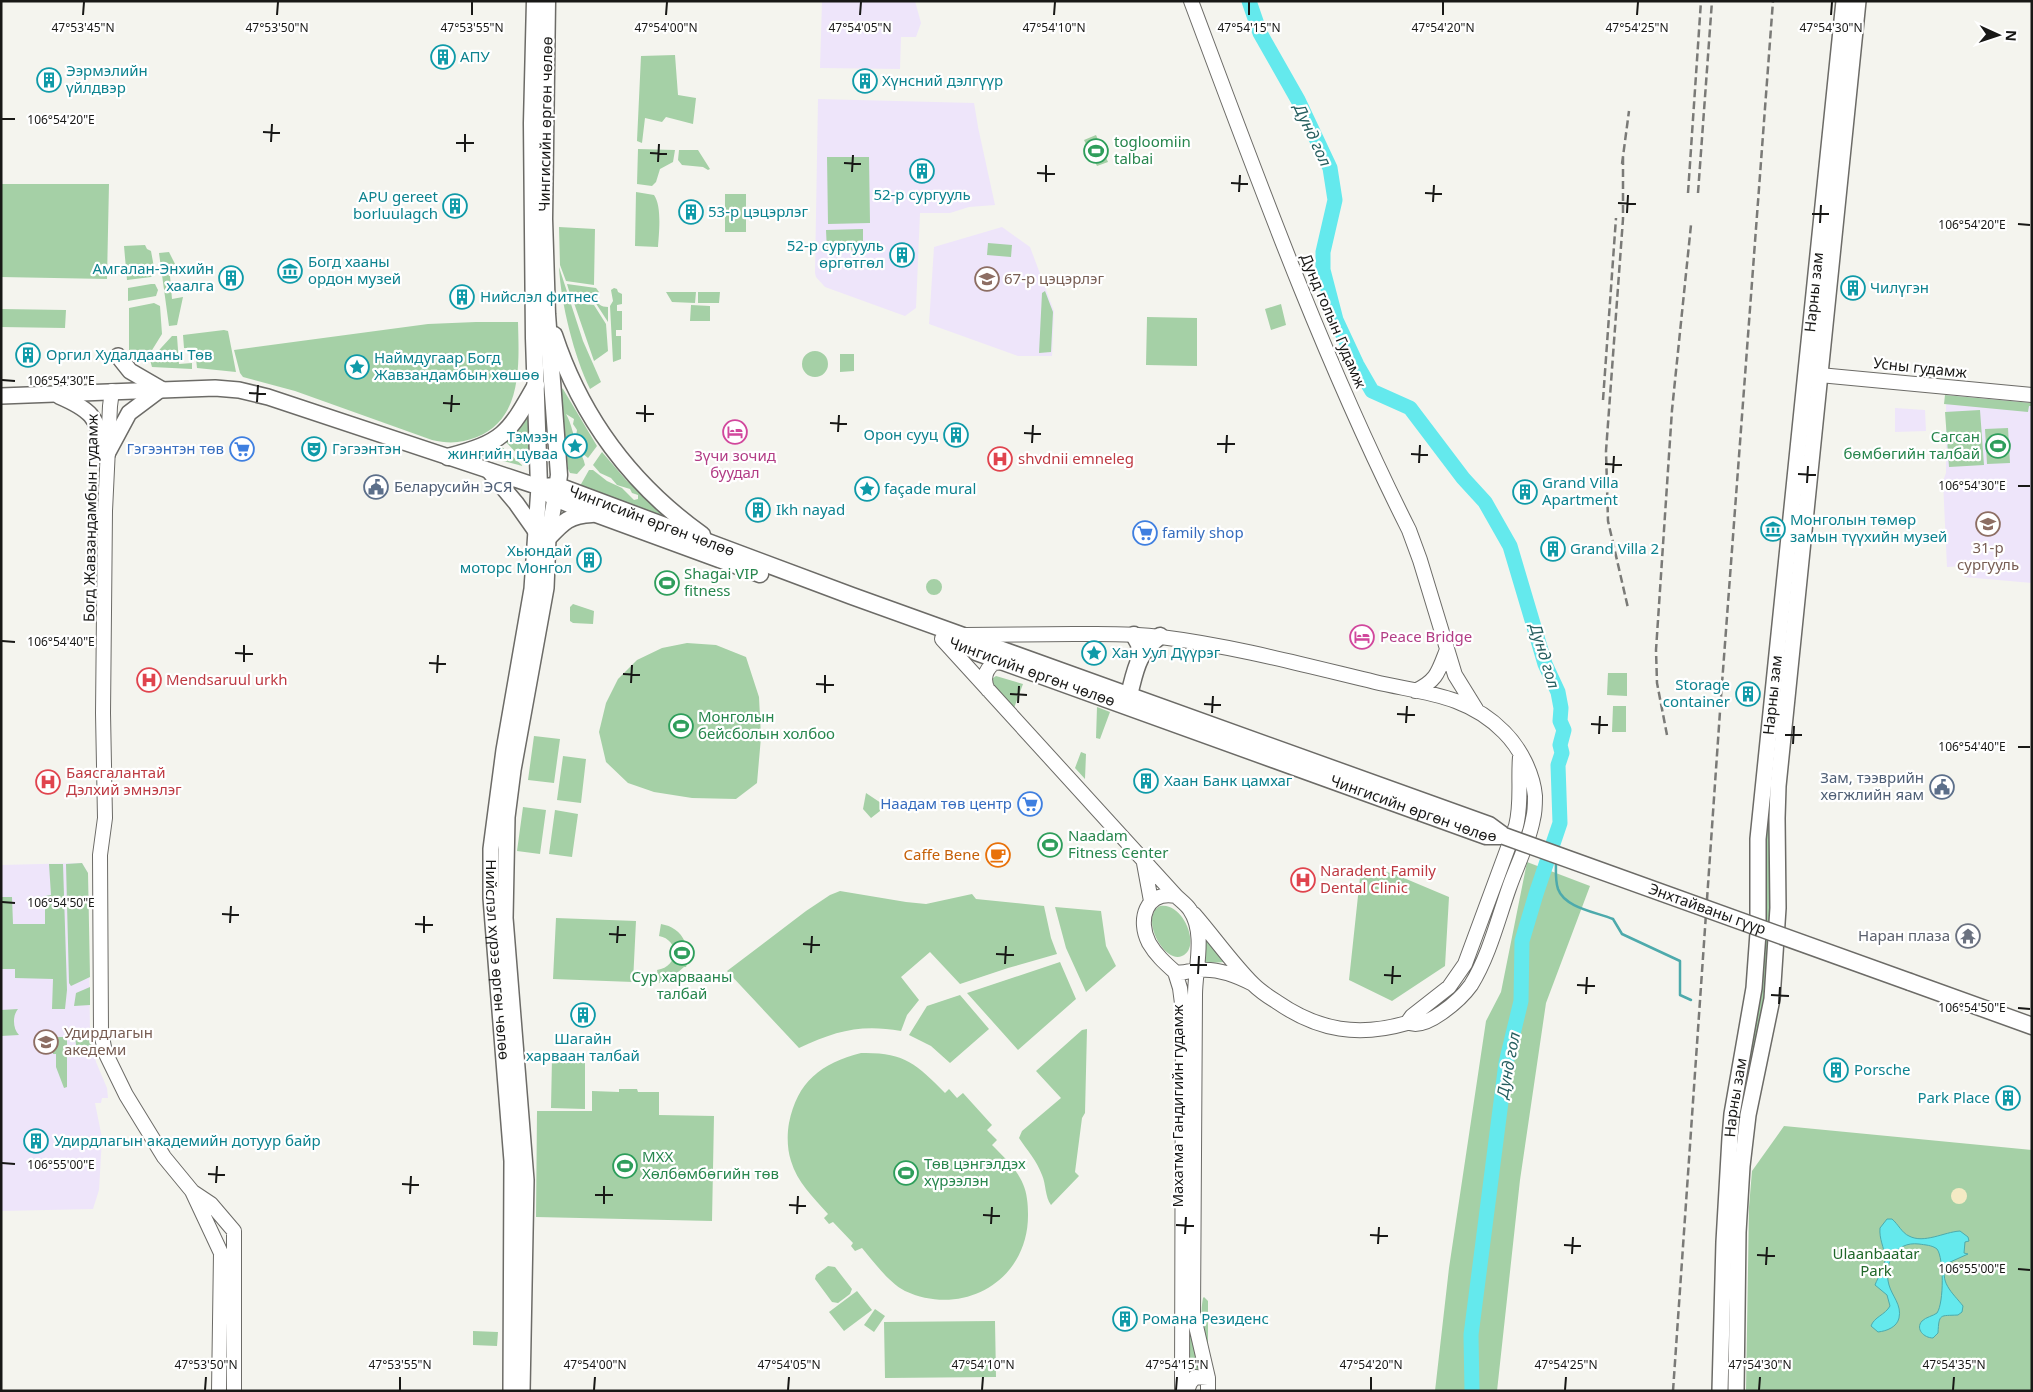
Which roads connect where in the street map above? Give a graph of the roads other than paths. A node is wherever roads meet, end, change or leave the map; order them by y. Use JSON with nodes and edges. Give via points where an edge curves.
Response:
{"nodes":[{"id":1,"x":535,"y":1,"type":"edge"},
{"id":2,"x":548,"y":1,"type":"edge"},
{"id":3,"x":1191,"y":1,"type":"edge"},
{"id":4,"x":1844,"y":1,"type":"edge"},
{"id":5,"x":1858,"y":1,"type":"edge"},
{"id":6,"x":1841,"y":29,"type":"junction"},
{"id":7,"x":1852,"y":59,"type":"junction"},
{"id":8,"x":547,"y":314,"type":"junction"},
{"id":9,"x":118,"y":356,"type":"dead end"},
{"id":10,"x":1813,"y":375,"type":"junction"},
{"id":11,"x":536,"y":386,"type":"junction"},
{"id":12,"x":161,"y":389,"type":"junction"},
{"id":13,"x":112,"y":391,"type":"junction"},
{"id":14,"x":55,"y":394,"type":"junction"},
{"id":15,"x":2032,"y":395,"type":"edge"},
{"id":16,"x":1,"y":396,"type":"edge"},
{"id":17,"x":107,"y":454,"type":"junction"},
{"id":18,"x":448,"y":457,"type":"junction"},
{"id":19,"x":489,"y":472,"type":"junction"},
{"id":20,"x":539,"y":487,"type":"junction"},
{"id":21,"x":557,"y":492,"type":"junction"},
{"id":22,"x":597,"y":514,"type":"junction"},
{"id":23,"x":542,"y":534,"type":"junction"},
{"id":24,"x":720,"y":547,"type":"junction"},
{"id":25,"x":962,"y":635,"type":"junction"},
{"id":26,"x":1134,"y":635,"type":"junction"},
{"id":27,"x":1160,"y":636,"type":"junction"},
{"id":28,"x":942,"y":639,"type":"junction"},
{"id":29,"x":1446,"y":652,"type":"junction"},
{"id":30,"x":1140,"y":656,"type":"junction"},
{"id":31,"x":1003,"y":662,"type":"junction"},
{"id":32,"x":988,"y":690,"type":"junction"},
{"id":33,"x":1415,"y":691,"type":"junction"},
{"id":34,"x":1129,"y":695,"type":"junction"},
{"id":35,"x":1476,"y":709,"type":"junction"},
{"id":36,"x":1504,"y":836,"type":"junction"},
{"id":37,"x":1144,"y":863,"type":"junction"},
{"id":38,"x":1176,"y":896,"type":"junction"},
{"id":39,"x":1151,"y":901,"type":"junction"},
{"id":40,"x":1190,"y":910,"type":"junction"},
{"id":41,"x":1196,"y":970,"type":"junction"},
{"id":42,"x":1175,"y":972,"type":"junction"},
{"id":43,"x":1253,"y":984,"type":"junction"},
{"id":44,"x":2032,"y":1026,"type":"edge"},
{"id":45,"x":517,"y":1148,"type":"junction"},
{"id":46,"x":192,"y":1191,"type":"junction"},
{"id":47,"x":230,"y":1226,"type":"junction"},
{"id":48,"x":216,"y":1240,"type":"junction"},
{"id":49,"x":1208,"y":1384,"type":"edge"},
{"id":50,"x":219,"y":1391,"type":"edge"},
{"id":51,"x":234,"y":1391,"type":"edge"},
{"id":52,"x":511,"y":1391,"type":"edge"},
{"id":53,"x":522,"y":1391,"type":"edge"},
{"id":54,"x":1182,"y":1391,"type":"edge"},
{"id":55,"x":1187,"y":1391,"type":"edge"},
{"id":56,"x":1720,"y":1391,"type":"edge"},
{"id":57,"x":1736,"y":1391,"type":"edge"}],
"edges":[{"from":1,"to":11,"type":"highway","name":"Чингисийн өргөн чөлөө","via":[[532,151]]},
{"from":2,"to":8,"type":"highway","name":"Чингисийн өргөн чөлөө","via":[[544,219]]},
{"from":3,"to":29,"type":"main road","name":"Дунд голын Гудамж","via":[[1287,255],[1408,530],[1430,590]]},
{"from":4,"to":6,"type":"main road","name":"Нарны зам"},
{"from":5,"to":7,"type":"main road","name":"Нарны зам"},
{"from":6,"to":7,"type":"main road","via":[[1845,67]]},
{"from":6,"to":10,"type":"main road","name":"Нарны зам"},
{"from":7,"to":10,"type":"main road","name":"Нарны зам"},
{"from":8,"to":21,"type":"highway","name":"Чингисийн өргөн чөлөө","via":[[559,475]]},
{"from":8,"to":24,"type":"highway","via":[[573,386],[609,444],[645,486],[690,526]]},
{"from":9,"to":12,"type":"main road","via":[[130,371]]},
{"from":10,"to":15,"type":"main road","name":"Усны гудамж"},
{"from":10,"to":56,"type":"main road","name":"Нарны зам","via":[[1758,839],[1758,933],[1754,988],[1732,1114],[1723,1252]]},
{"from":10,"to":57,"type":"main road","name":"Нарны зам","via":[[1778,786],[1776,958],[1772,999],[1748,1115],[1742,1166]]},
{"from":11,"to":18,"type":"highway","via":[[514,423],[501,436],[483,447]]},
{"from":11,"to":20,"type":"highway","name":"Чингисийн өргөн чөлөө"},
{"from":12,"to":13,"type":"main road"},
{"from":12,"to":17,"type":"main road","via":[[129,413]]},
{"from":12,"to":18,"type":"main road","via":[[239,390]]},
{"from":13,"to":14,"type":"main road"},
{"from":13,"to":17,"type":"main road","name":"Богд Жавзандамбын гудамж"},
{"from":14,"to":16,"type":"main road"},
{"from":14,"to":17,"type":"main road","via":[[92,414]]},
{"from":17,"to":46,"type":"main road","name":"Богд Жавзандамбын гудамж","via":[[103,694],[105,818],[100,855],[101,1032],[105,1052],[126,1095],[164,1157]]},
{"from":18,"to":19,"type":"main road"},
{"from":19,"to":20,"type":"main road"},
{"from":19,"to":23,"type":"main road"},
{"from":20,"to":21,"type":"highway"},
{"from":20,"to":23,"type":"main road"},
{"from":21,"to":22,"type":"highway","name":"Чингисийн өргөн чөлөө"},
{"from":21,"to":23,"type":"main road"},
{"from":21,"to":24,"type":"highway","name":"Чингисийн өргөн чөлөө"},
{"from":22,"to":23,"type":"highway","via":[[566,519]]},
{"from":22,"to":28,"type":"highway","name":"Чингисийн өргөн чөлөө"},
{"from":23,"to":45,"type":"main road","name":"Нийслэл хүрээ өргөн чөлөө","via":[[546,588],[506,817],[505,890],[500,940]]},
{"from":24,"to":25,"type":"highway","name":"Чингисийн өргөн чөлөө"},
{"from":25,"to":26,"type":"main road"},
{"from":25,"to":34,"type":"highway","name":"Чингисийн өргөн чөлөө"},
{"from":26,"to":27,"type":"main road"},
{"from":26,"to":30,"type":"highway"},
{"from":27,"to":30,"type":"highway"},
{"from":27,"to":33,"type":"main road","via":[[1268,656]]},
{"from":28,"to":31,"type":"highway","name":"Чингисийн өргөн чөлөө"},
{"from":28,"to":32,"type":"main road"},
{"from":29,"to":33,"type":"main road","via":[[1436,677]]},
{"from":29,"to":35,"type":"main road","name":"Дунд голын Гудамж","via":[[1454,675]]},
{"from":30,"to":34,"type":"highway"},
{"from":31,"to":32,"type":"main road","via":[[994,663],[987,671],[984,679]]},
{"from":31,"to":36,"type":"highway","name":"Чингисийн өргөн чөлөө","via":[[1486,836]]},
{"from":32,"to":37,"type":"main road"},
{"from":33,"to":35,"type":"main road","via":[[1438,695]]},
{"from":34,"to":36,"type":"highway","name":"Чингисийн өргөн чөлөө","via":[[1490,825]]},
{"from":35,"to":43,"type":"main road","via":[[1505,733],[1531,773],[1535,802],[1533,820],[1470,985],[1450,1007],[1421,1023],[1408,1022],[1370,1031],[1324,1026],[1290,1011]]},
{"from":36,"to":44,"type":"highway","name":"Энхтайваны гүүр","bridge":true},
{"from":37,"to":38,"type":"main road"},
{"from":37,"to":39,"type":"main road"},
{"from":38,"to":39,"type":"main road","via":[[1162,896]]},
{"from":38,"to":40,"type":"main road"},
{"from":39,"to":42,"type":"main road","via":[[1145,912],[1146,937],[1156,953]]},
{"from":40,"to":41,"type":"main road","via":[[1198,938]]},
{"from":40,"to":43,"type":"main road"},
{"from":41,"to":42,"type":"main road"},
{"from":41,"to":43,"type":"main road","via":[[1229,973]]},
{"from":41,"to":49,"type":"main road","name":"Махатма Гандигийн гудамж","via":[[1193,1313]]},
{"from":42,"to":54,"type":"main road","name":"Махатма Гандигийн гудамж","via":[[1183,1009]]},
{"from":45,"to":52,"type":"main road","name":"Нийслэл хүрээ өргөн чөлөө"},
{"from":45,"to":53,"type":"main road","name":"Нийслэл хүрээ өргөн чөлөө","via":[[526,1202]]},
{"from":46,"to":47,"type":"main road","via":[[211,1204]]},
{"from":46,"to":48,"type":"main road"},
{"from":47,"to":48,"type":"main road","via":[[220,1226],[216,1230]]},
{"from":47,"to":51,"type":"main road","via":[[236,1237]]},
{"from":48,"to":50,"type":"main road","via":[[221,1253]]},
{"from":49,"to":55,"type":"main road","via":[[1195,1378]]}]}
